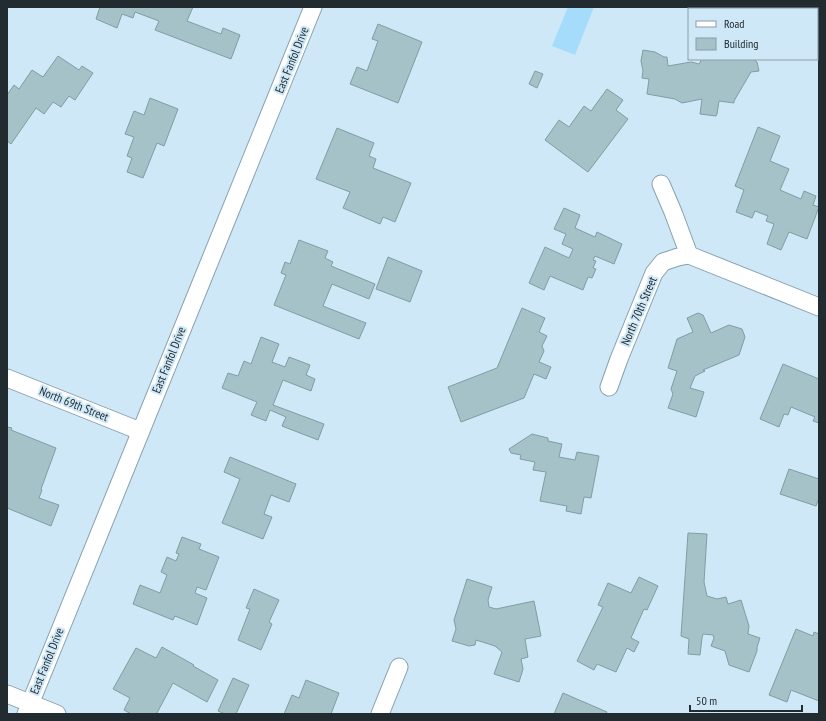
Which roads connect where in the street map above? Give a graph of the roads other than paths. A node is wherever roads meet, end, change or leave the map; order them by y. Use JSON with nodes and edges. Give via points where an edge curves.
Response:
{"nodes":[{"id":1,"x":313,"y":7,"type":"edge"},
{"id":2,"x":661,"y":184,"type":"dead end"},
{"id":3,"x":689,"y":255,"type":"junction"},
{"id":4,"x":819,"y":307,"type":"edge"},
{"id":5,"x":7,"y":378,"type":"edge"},
{"id":6,"x":609,"y":388,"type":"dead end"},
{"id":7,"x":140,"y":431,"type":"junction"},
{"id":8,"x":399,"y":667,"type":"dead end"},
{"id":9,"x":7,"y":694,"type":"edge"},
{"id":10,"x":28,"y":709,"type":"edge"},
{"id":11,"x":57,"y":714,"type":"edge"},
{"id":12,"x":380,"y":714,"type":"edge"}],
"edges":[{"from":1,"to":7,"type":"street","name":"East Fanfol Drive"},
{"from":2,"to":3,"type":"street"},
{"from":3,"to":4,"type":"street"},
{"from":3,"to":6,"type":"street","name":"North 70th Street","via":[[663,262],[654,273]]},
{"from":5,"to":7,"type":"street","name":"North 69th Street"},
{"from":7,"to":10,"type":"street","name":"East Fanfol Drive"},
{"from":8,"to":12,"type":"street"},
{"from":9,"to":10,"type":"street"},
{"from":10,"to":11,"type":"street"}]}
